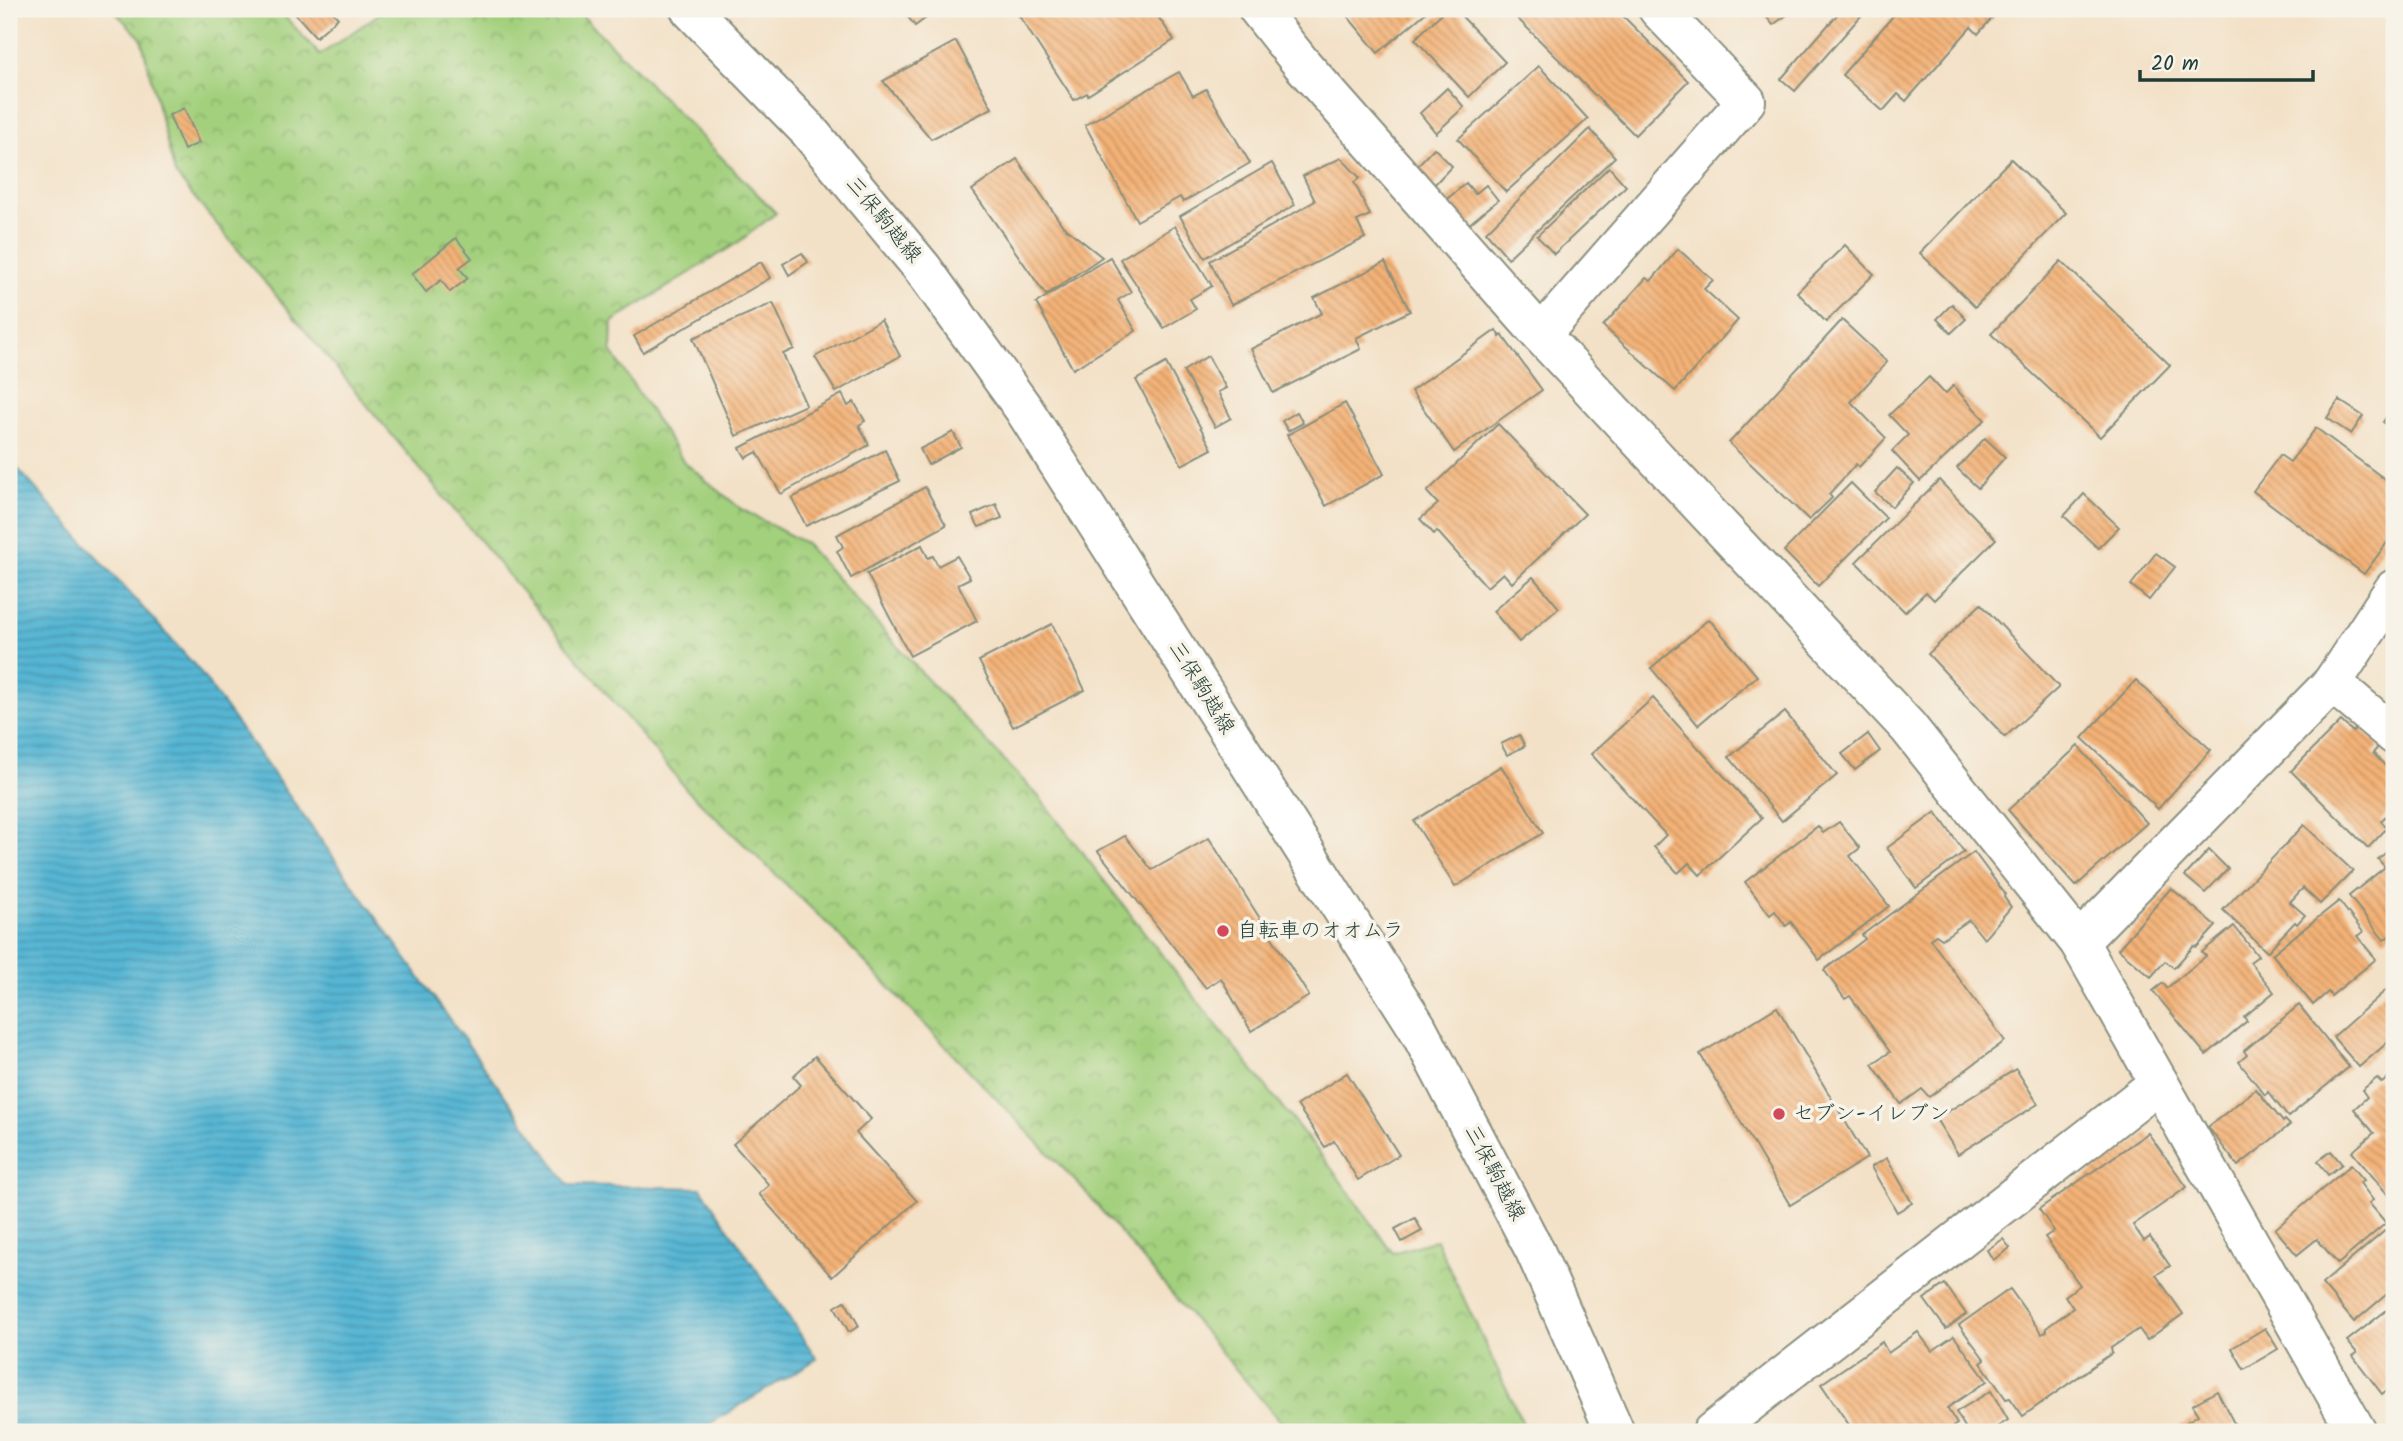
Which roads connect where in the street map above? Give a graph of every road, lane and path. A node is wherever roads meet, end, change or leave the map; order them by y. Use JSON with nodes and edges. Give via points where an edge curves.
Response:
{"nodes":[{"id":1,"x":690,"y":9,"type":"edge"},
{"id":2,"x":1258,"y":9,"type":"edge"},
{"id":3,"x":1658,"y":9,"type":"edge"},
{"id":4,"x":1541,"y":335,"type":"junction"},
{"id":5,"x":2394,"y":589,"type":"edge"},
{"id":6,"x":2332,"y":683,"type":"junction"},
{"id":7,"x":2394,"y":735,"type":"edge"},
{"id":8,"x":2079,"y":942,"type":"junction"},
{"id":9,"x":2159,"y":1083,"type":"junction"},
{"id":10,"x":1615,"y":1432,"type":"edge"},
{"id":11,"x":1712,"y":1432,"type":"edge"},
{"id":12,"x":2357,"y":1432,"type":"edge"}],
"edges":[{"from":1,"to":10,"type":"street","name":"三保駒越線","via":[[808,130],[923,269],[1023,408],[1417,1027],[1535,1251]]},
{"from":2,"to":4,"type":"street"},
{"from":3,"to":4,"type":"street","via":[[1746,101]]},
{"from":4,"to":8,"type":"street","via":[[1908,727]]},
{"from":5,"to":6,"type":"street"},
{"from":6,"to":7,"type":"street"},
{"from":6,"to":8,"type":"street"},
{"from":8,"to":9,"type":"street"},
{"from":9,"to":11,"type":"street"},
{"from":9,"to":12,"type":"street"}]}
